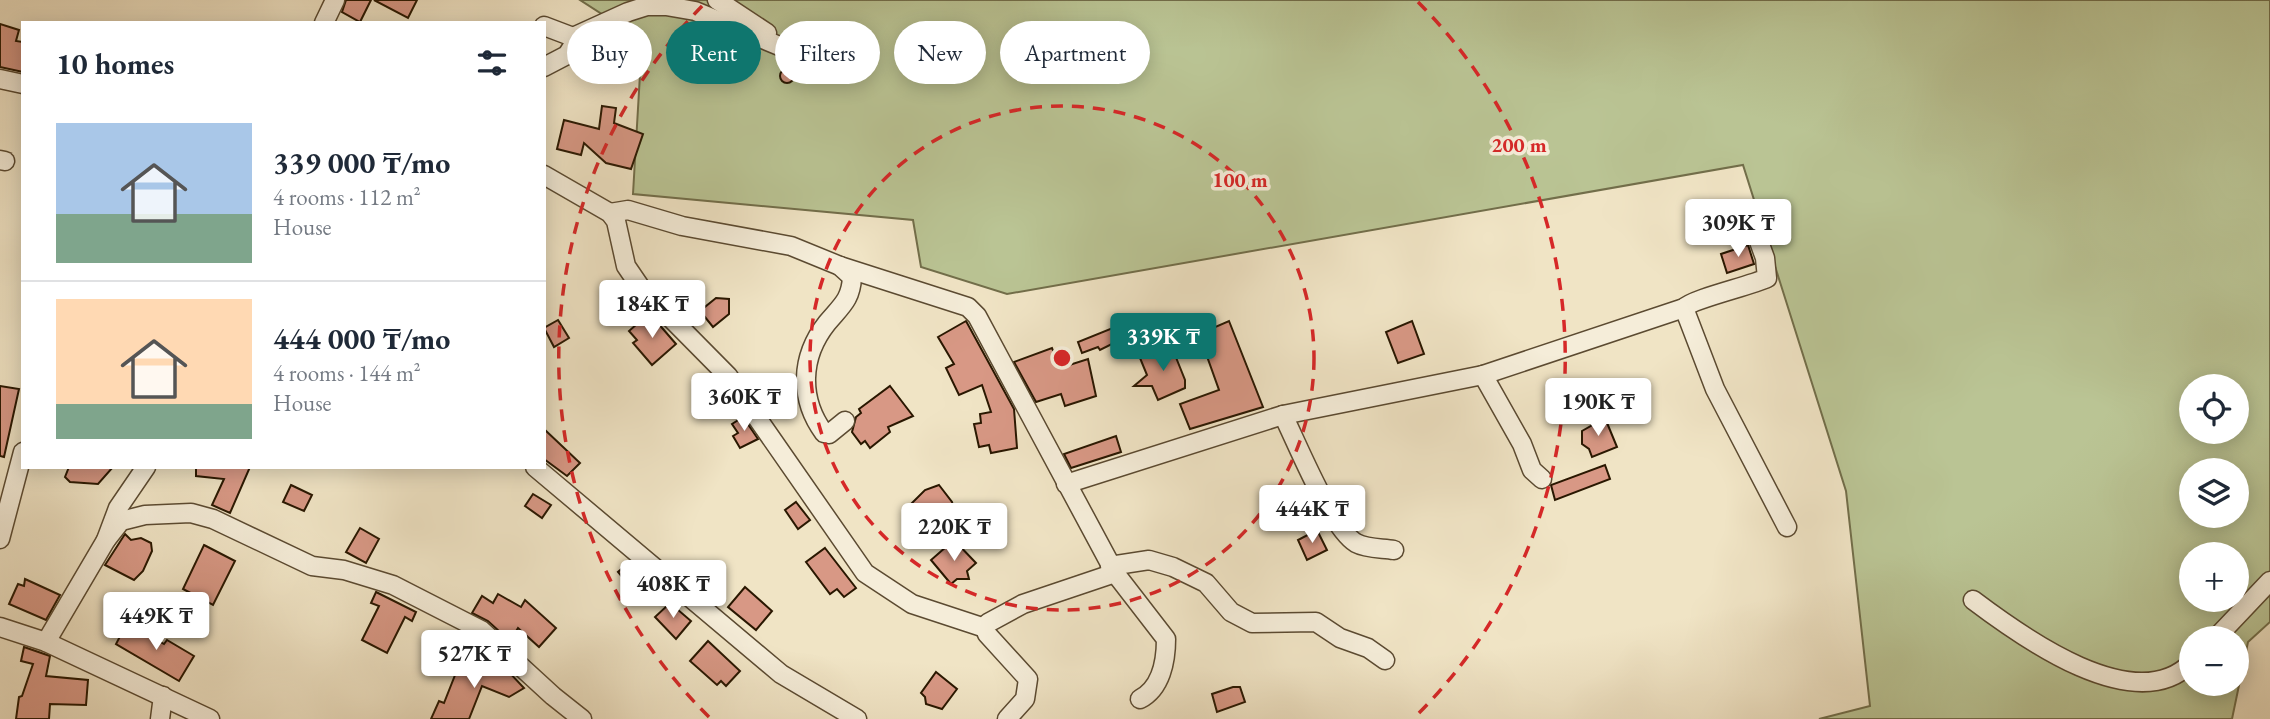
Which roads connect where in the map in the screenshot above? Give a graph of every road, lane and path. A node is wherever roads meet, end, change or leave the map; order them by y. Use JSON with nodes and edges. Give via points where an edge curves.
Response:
{"nodes":[{"id":1,"x":335,"y":0,"type":"edge"},
{"id":2,"x":717,"y":0,"type":"edge"},
{"id":3,"x":325,"y":21,"type":"edge"},
{"id":4,"x":608,"y":21,"type":"edge"},
{"id":5,"x":546,"y":27,"type":"edge"},
{"id":6,"x":567,"y":35,"type":"edge"},
{"id":7,"x":567,"y":55,"type":"edge"},
{"id":8,"x":546,"y":65,"type":"edge"},
{"id":9,"x":0,"y":79,"type":"edge"},
{"id":10,"x":21,"y":84,"type":"edge"},
{"id":11,"x":546,"y":176,"type":"edge"},
{"id":12,"x":1748,"y":211,"type":"dead end"},
{"id":13,"x":610,"y":213,"type":"junction"},
{"id":14,"x":841,"y":266,"type":"junction"},
{"id":15,"x":1684,"y":308,"type":"junction"},
{"id":16,"x":1483,"y":375,"type":"junction"},
{"id":17,"x":1283,"y":415,"type":"junction"},
{"id":18,"x":845,"y":421,"type":"dead end"},
{"id":19,"x":21,"y":460,"type":"edge"},
{"id":20,"x":145,"y":469,"type":"edge"},
{"id":21,"x":537,"y":469,"type":"edge"},
{"id":22,"x":1542,"y":479,"type":"dead end"},
{"id":23,"x":1066,"y":484,"type":"junction"},
{"id":24,"x":1787,"y":527,"type":"dead end"},
{"id":25,"x":0,"y":539,"type":"edge"},
{"id":26,"x":106,"y":540,"type":"junction"},
{"id":27,"x":1394,"y":550,"type":"dead end"},
{"id":28,"x":1112,"y":569,"type":"junction"},
{"id":29,"x":2270,"y":580,"type":"edge"},
{"id":30,"x":1973,"y":600,"type":"dead end"},
{"id":31,"x":2227,"y":626,"type":"edge"},
{"id":32,"x":0,"y":628,"type":"edge"},
{"id":33,"x":985,"y":628,"type":"junction"},
{"id":34,"x":46,"y":642,"type":"junction"},
{"id":35,"x":1385,"y":660,"type":"dead end"},
{"id":36,"x":2179,"y":673,"type":"edge"},
{"id":37,"x":163,"y":696,"type":"junction"},
{"id":38,"x":1140,"y":699,"type":"dead end"},
{"id":39,"x":160,"y":719,"type":"edge"},
{"id":40,"x":210,"y":719,"type":"edge"},
{"id":41,"x":582,"y":719,"type":"edge"},
{"id":42,"x":857,"y":719,"type":"edge"},
{"id":43,"x":1007,"y":719,"type":"edge"}],
"edges":[{"from":1,"to":3,"type":"street"},
{"from":2,"to":4,"type":"street","via":[[778,38],[786,48],[695,11],[666,6],[647,6]]},
{"from":5,"to":6,"type":"street"},
{"from":7,"to":8,"type":"street"},
{"from":9,"to":10,"type":"street"},
{"from":11,"to":13,"type":"street"},
{"from":12,"to":15,"type":"street","via":[[1765,258],[1767,278],[1695,300]]},
{"from":13,"to":14,"type":"street","via":[[628,210],[682,226],[791,246]]},
{"from":13,"to":33,"type":"street","via":[[626,266],[641,288],[728,376],[865,573],[912,604]]},
{"from":14,"to":18,"type":"street","via":[[852,277],[851,293],[817,338],[807,367],[807,401],[811,416],[824,433]]},
{"from":14,"to":23,"type":"street","via":[[968,307]]},
{"from":15,"to":16,"type":"street"},
{"from":15,"to":24,"type":"street","via":[[1716,389]]},
{"from":16,"to":17,"type":"street"},
{"from":16,"to":22,"type":"street","via":[[1532,470]]},
{"from":17,"to":23,"type":"street"},
{"from":17,"to":27,"type":"street","via":[[1325,501],[1350,538]]},
{"from":19,"to":25,"type":"street"},
{"from":20,"to":26,"type":"street","via":[[118,508]]},
{"from":21,"to":42,"type":"street","via":[[781,674]]},
{"from":23,"to":28,"type":"street"},
{"from":26,"to":34,"type":"street"},
{"from":26,"to":41,"type":"street","via":[[121,521],[191,513],[313,566],[393,585],[481,630]]},
{"from":28,"to":33,"type":"street","via":[[992,618]]},
{"from":28,"to":35,"type":"street","via":[[1149,561],[1173,567],[1206,583],[1231,612],[1252,623],[1316,622]]},
{"from":28,"to":38,"type":"street","via":[[1166,639],[1157,683]]},
{"from":29,"to":31,"type":"street"},
{"from":30,"to":36,"type":"street","via":[[2021,636],[2100,676],[2159,682]]},
{"from":32,"to":34,"type":"street"},
{"from":33,"to":43,"type":"street","via":[[1028,679],[1029,690]]},
{"from":34,"to":37,"type":"street"},
{"from":37,"to":39,"type":"street"},
{"from":37,"to":40,"type":"street"}]}
